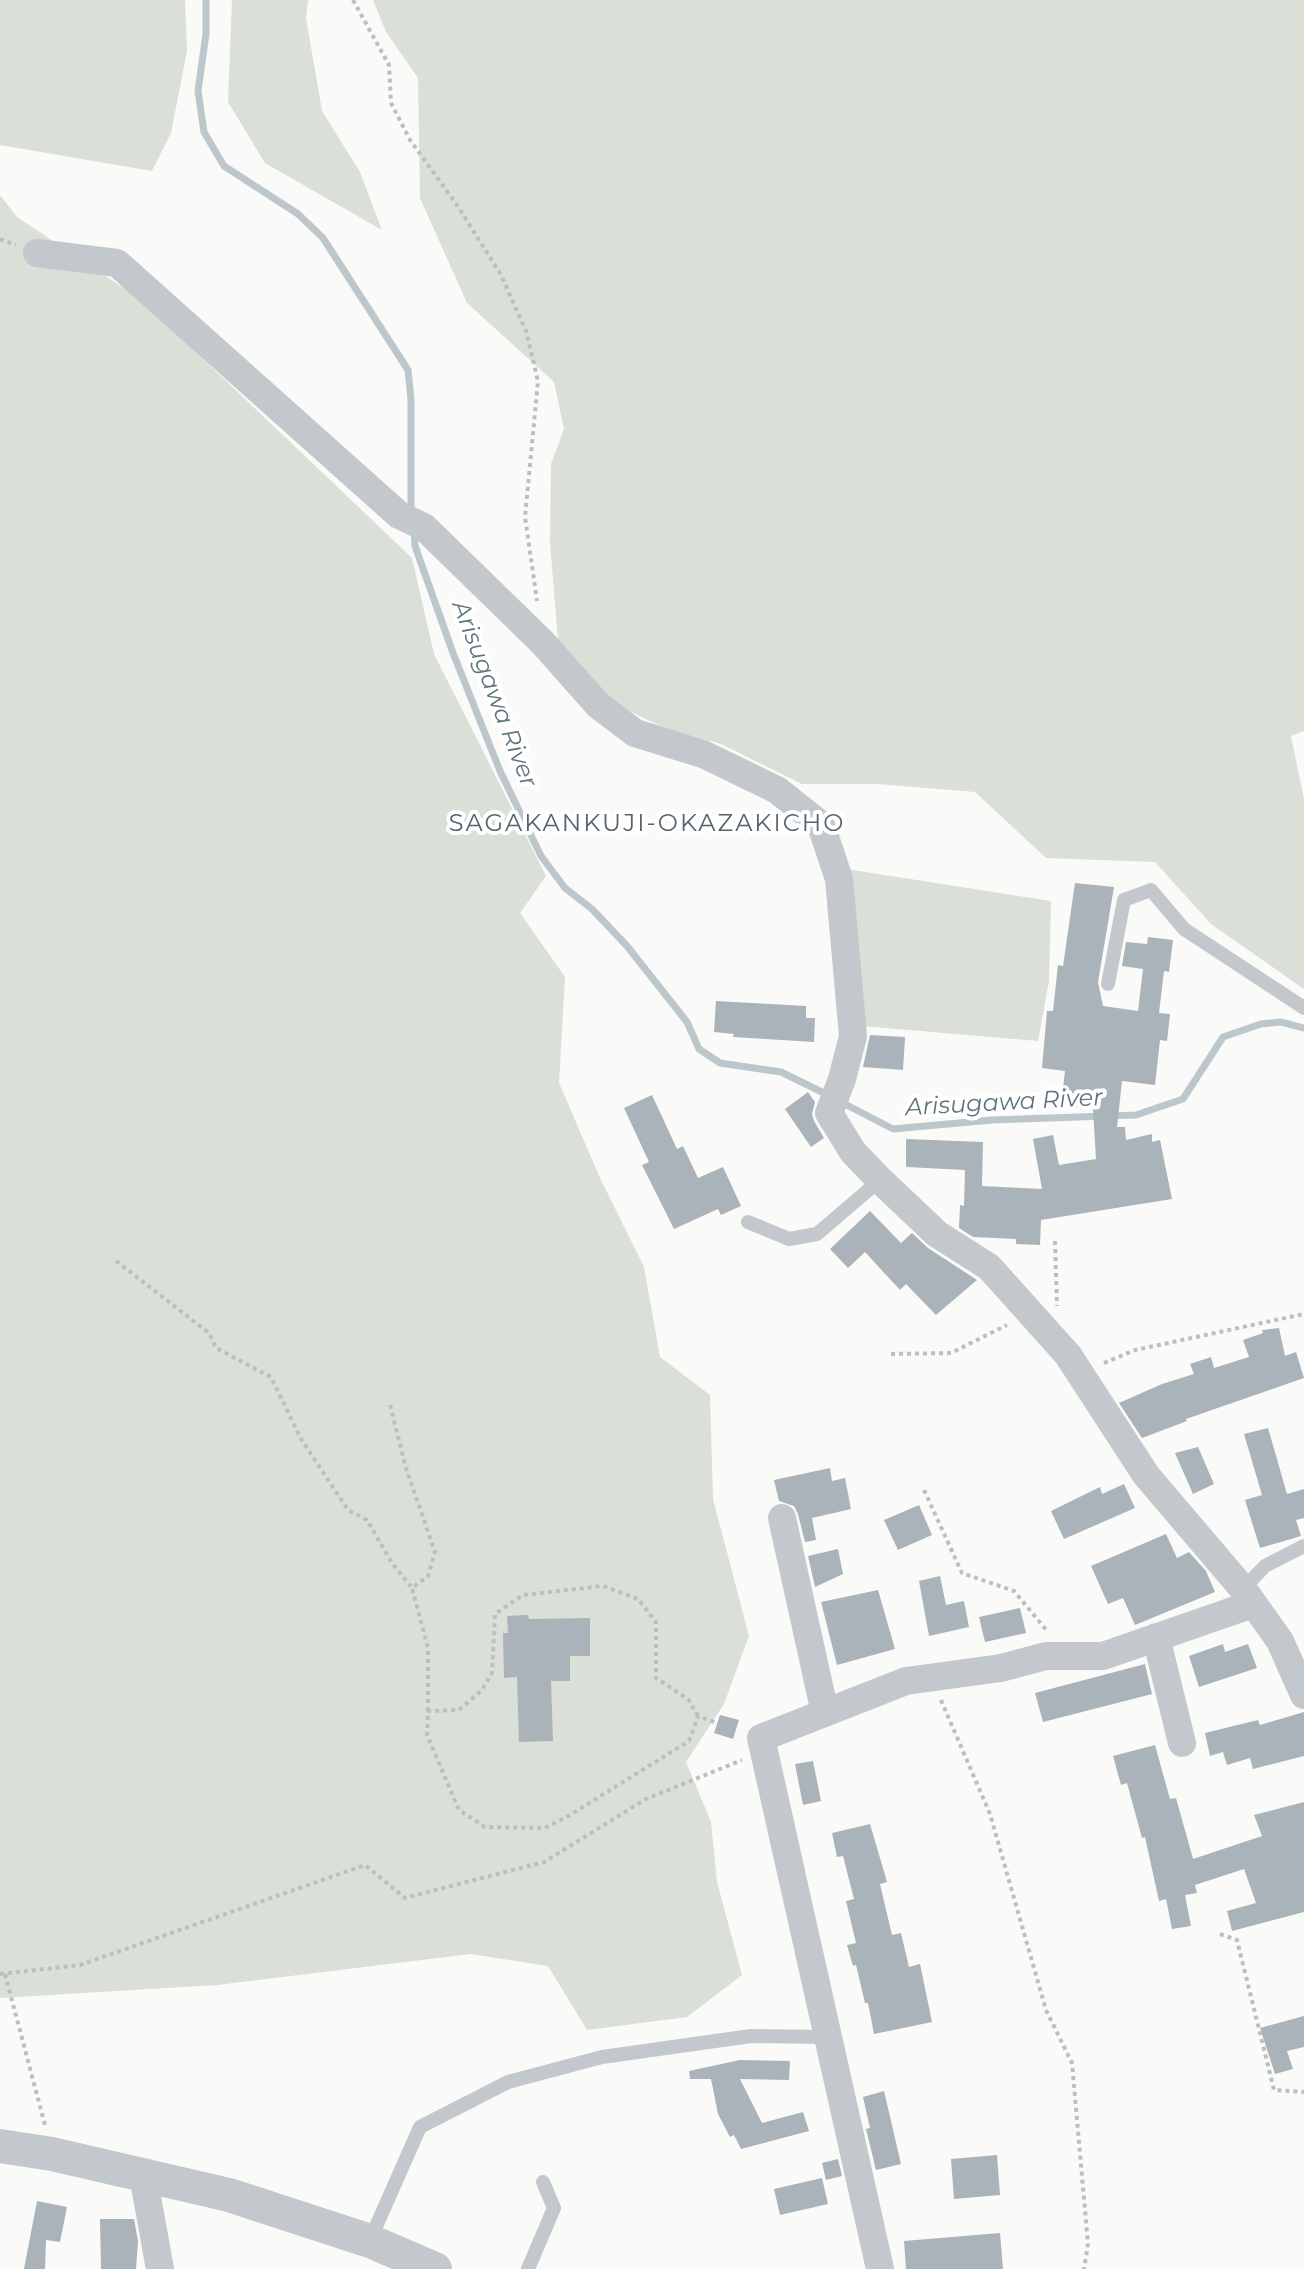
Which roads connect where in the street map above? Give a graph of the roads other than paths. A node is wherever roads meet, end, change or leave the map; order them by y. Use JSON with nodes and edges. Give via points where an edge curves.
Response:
{"nodes":[{"id":1,"x":37,"y":253,"type":"dead end"},
{"id":2,"x":1108,"y":984,"type":"dead end"},
{"id":3,"x":1304,"y":1008,"type":"edge"},
{"id":4,"x":880,"y":1180,"type":"junction"},
{"id":5,"x":748,"y":1222,"type":"dead end"},
{"id":6,"x":782,"y":1518,"type":"dead end"},
{"id":7,"x":1304,"y":1546,"type":"edge"},
{"id":8,"x":1248,"y":1596,"type":"junction"},
{"id":9,"x":1156,"y":1637,"type":"junction"},
{"id":10,"x":1304,"y":1695,"type":"edge"},
{"id":11,"x":825,"y":1713,"type":"junction"},
{"id":12,"x":1182,"y":1743,"type":"dead end"},
{"id":13,"x":828,"y":2037,"type":"junction"},
{"id":14,"x":0,"y":2146,"type":"edge"},
{"id":15,"x":143,"y":2175,"type":"junction"},
{"id":16,"x":543,"y":2182,"type":"dead end"},
{"id":17,"x":370,"y":2241,"type":"junction"},
{"id":18,"x":160,"y":2269,"type":"edge"},
{"id":19,"x":435,"y":2269,"type":"edge"},
{"id":20,"x":528,"y":2269,"type":"edge"},
{"id":21,"x":880,"y":2269,"type":"edge"}],
"edges":[{"from":1,"to":4,"type":"street","via":[[117,263],[412,521],[543,643],[598,705],[635,733],[703,754],[777,790],[821,825],[839,879],[853,1036],[834,1099],[853,1152]]},
{"from":2,"to":3,"type":"lane","via":[[1124,900],[1151,890],[1184,929]]},
{"from":4,"to":5,"type":"lane","via":[[817,1234],[789,1239]]},
{"from":4,"to":8,"type":"street","via":[[937,1234],[989,1267],[1058,1344],[1146,1475]]},
{"from":6,"to":11,"type":"street"},
{"from":7,"to":8,"type":"lane","via":[[1265,1566]]},
{"from":8,"to":9,"type":"street"},
{"from":8,"to":10,"type":"street","via":[[1280,1641]]},
{"from":9,"to":11,"type":"street","via":[[1103,1656],[1046,1656],[906,1681]]},
{"from":9,"to":12,"type":"street"},
{"from":11,"to":13,"type":"street","via":[[761,1738]]},
{"from":13,"to":17,"type":"lane","via":[[751,2036],[602,2057],[508,2082],[420,2127]]},
{"from":13,"to":21,"type":"street"},
{"from":14,"to":15,"type":"street"},
{"from":15,"to":17,"type":"street","via":[[229,2195]]},
{"from":15,"to":18,"type":"street"},
{"from":16,"to":20,"type":"lane","via":[[554,2208]]},
{"from":17,"to":19,"type":"street"}]}
